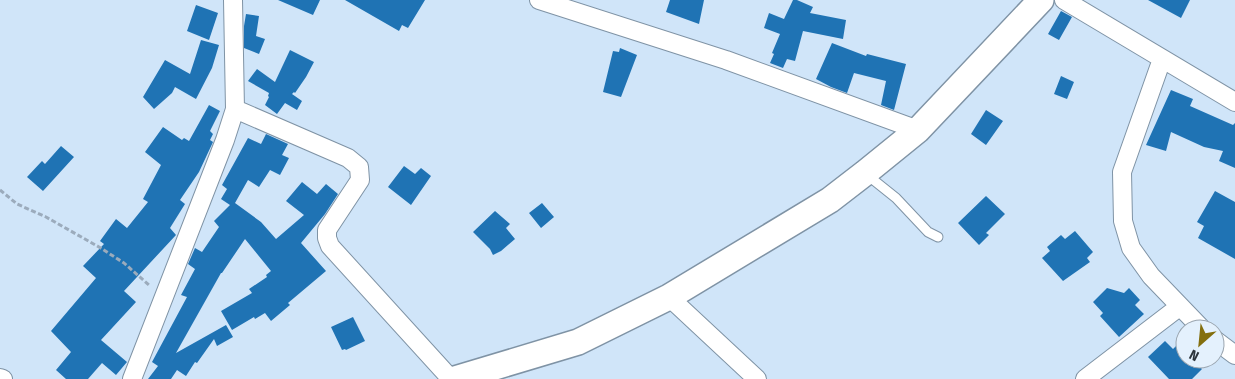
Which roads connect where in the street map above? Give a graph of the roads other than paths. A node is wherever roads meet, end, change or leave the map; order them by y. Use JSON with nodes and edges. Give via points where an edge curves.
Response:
{"nodes":[{"id":1,"x":233,"y":0,"type":"edge"},
{"id":2,"x":538,"y":0,"type":"edge"},
{"id":3,"x":1041,"y":0,"type":"edge"},
{"id":4,"x":1064,"y":0,"type":"edge"},
{"id":5,"x":1162,"y":59,"type":"junction"},
{"id":6,"x":1235,"y":102,"type":"edge"},
{"id":7,"x":234,"y":108,"type":"junction"},
{"id":8,"x":918,"y":130,"type":"junction"},
{"id":9,"x":866,"y":173,"type":"junction"},
{"id":10,"x":938,"y":237,"type":"dead end"},
{"id":11,"x":669,"y":298,"type":"junction"},
{"id":12,"x":1179,"y":307,"type":"junction"},
{"id":13,"x":1192,"y":319,"type":"edge"},
{"id":14,"x":132,"y":379,"type":"edge"},
{"id":15,"x":451,"y":379,"type":"edge"},
{"id":16,"x":455,"y":379,"type":"edge"},
{"id":17,"x":757,"y":379,"type":"edge"},
{"id":18,"x":1085,"y":379,"type":"edge"}],
"edges":[{"from":1,"to":7,"type":"street"},
{"from":2,"to":8,"type":"street","via":[[726,60]]},
{"from":3,"to":8,"type":"street"},
{"from":4,"to":5,"type":"street"},
{"from":5,"to":6,"type":"street"},
{"from":5,"to":12,"type":"street","via":[[1122,172],[1123,221],[1131,248],[1150,276]]},
{"from":7,"to":14,"type":"street","via":[[225,140]]},
{"from":7,"to":15,"type":"street","via":[[348,158],[359,167],[360,180],[328,230],[330,246]]},
{"from":8,"to":9,"type":"street"},
{"from":9,"to":10,"type":"lane","via":[[896,198],[928,232]]},
{"from":9,"to":11,"type":"street","via":[[830,200]]},
{"from":11,"to":16,"type":"street","via":[[578,342]]},
{"from":11,"to":17,"type":"street"},
{"from":12,"to":13,"type":"street"},
{"from":12,"to":18,"type":"street"}]}
